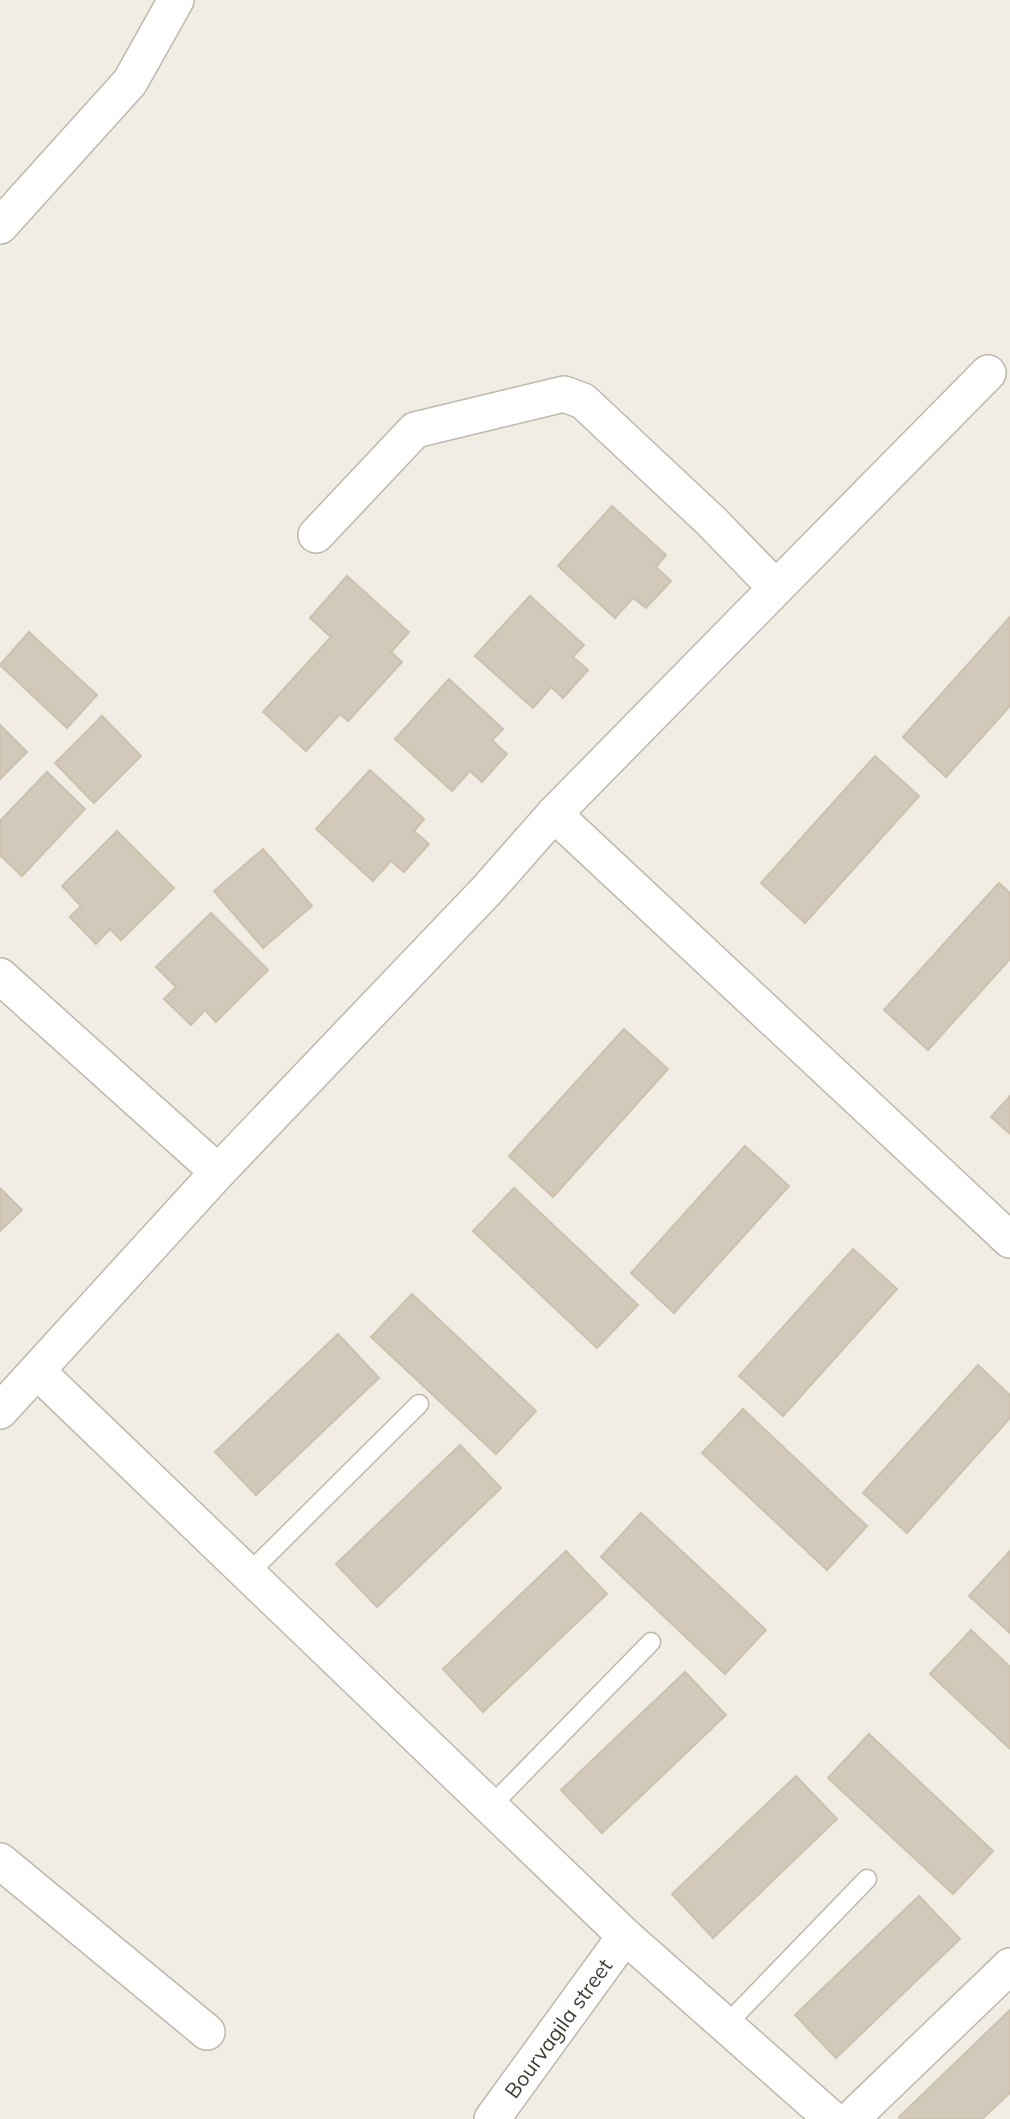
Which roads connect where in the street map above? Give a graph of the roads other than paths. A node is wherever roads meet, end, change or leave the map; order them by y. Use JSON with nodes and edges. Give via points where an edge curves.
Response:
{"nodes":[{"id":1,"x":176,"y":0,"type":"edge"},
{"id":2,"x":0,"y":226,"type":"edge"},
{"id":3,"x":988,"y":373,"type":"dead end"},
{"id":4,"x":316,"y":535,"type":"dead end"},
{"id":5,"x":776,"y":588,"type":"junction"},
{"id":6,"x":554,"y":814,"type":"junction"},
{"id":7,"x":0,"y":976,"type":"edge"},
{"id":8,"x":218,"y":1172,"type":"junction"},
{"id":9,"x":1010,"y":1240,"type":"edge"},
{"id":10,"x":37,"y":1371,"type":"junction"},
{"id":11,"x":419,"y":1404,"type":"dead end"},
{"id":12,"x":0,"y":1411,"type":"edge"},
{"id":13,"x":248,"y":1574,"type":"junction"},
{"id":14,"x":651,"y":1642,"type":"dead end"},
{"id":15,"x":490,"y":1807,"type":"junction"},
{"id":16,"x":0,"y":1861,"type":"edge"},
{"id":17,"x":867,"y":1879,"type":"dead end"},
{"id":18,"x":625,"y":1936,"type":"junction"},
{"id":19,"x":1010,"y":1966,"type":"edge"},
{"id":20,"x":726,"y":2025,"type":"junction"},
{"id":21,"x":207,"y":2032,"type":"dead end"},
{"id":22,"x":492,"y":2119,"type":"edge"},
{"id":23,"x":832,"y":2119,"type":"edge"},
{"id":24,"x":851,"y":2119,"type":"edge"}],
"edges":[{"from":1,"to":2,"type":"street","via":[[130,82]]},
{"from":3,"to":5,"type":"street"},
{"from":4,"to":5,"type":"street","via":[[415,430],[564,394],[583,401]]},
{"from":5,"to":6,"type":"street"},
{"from":6,"to":8,"type":"street"},
{"from":6,"to":9,"type":"street"},
{"from":7,"to":8,"type":"street"},
{"from":8,"to":10,"type":"street"},
{"from":10,"to":12,"type":"street"},
{"from":10,"to":13,"type":"street"},
{"from":11,"to":13,"type":"lane"},
{"from":13,"to":15,"type":"street"},
{"from":14,"to":15,"type":"lane"},
{"from":15,"to":18,"type":"street"},
{"from":16,"to":21,"type":"street"},
{"from":17,"to":20,"type":"lane"},
{"from":18,"to":20,"type":"street"},
{"from":18,"to":22,"type":"street","name":"Bourvagila street"},
{"from":19,"to":24,"type":"street"},
{"from":20,"to":23,"type":"street"}]}
